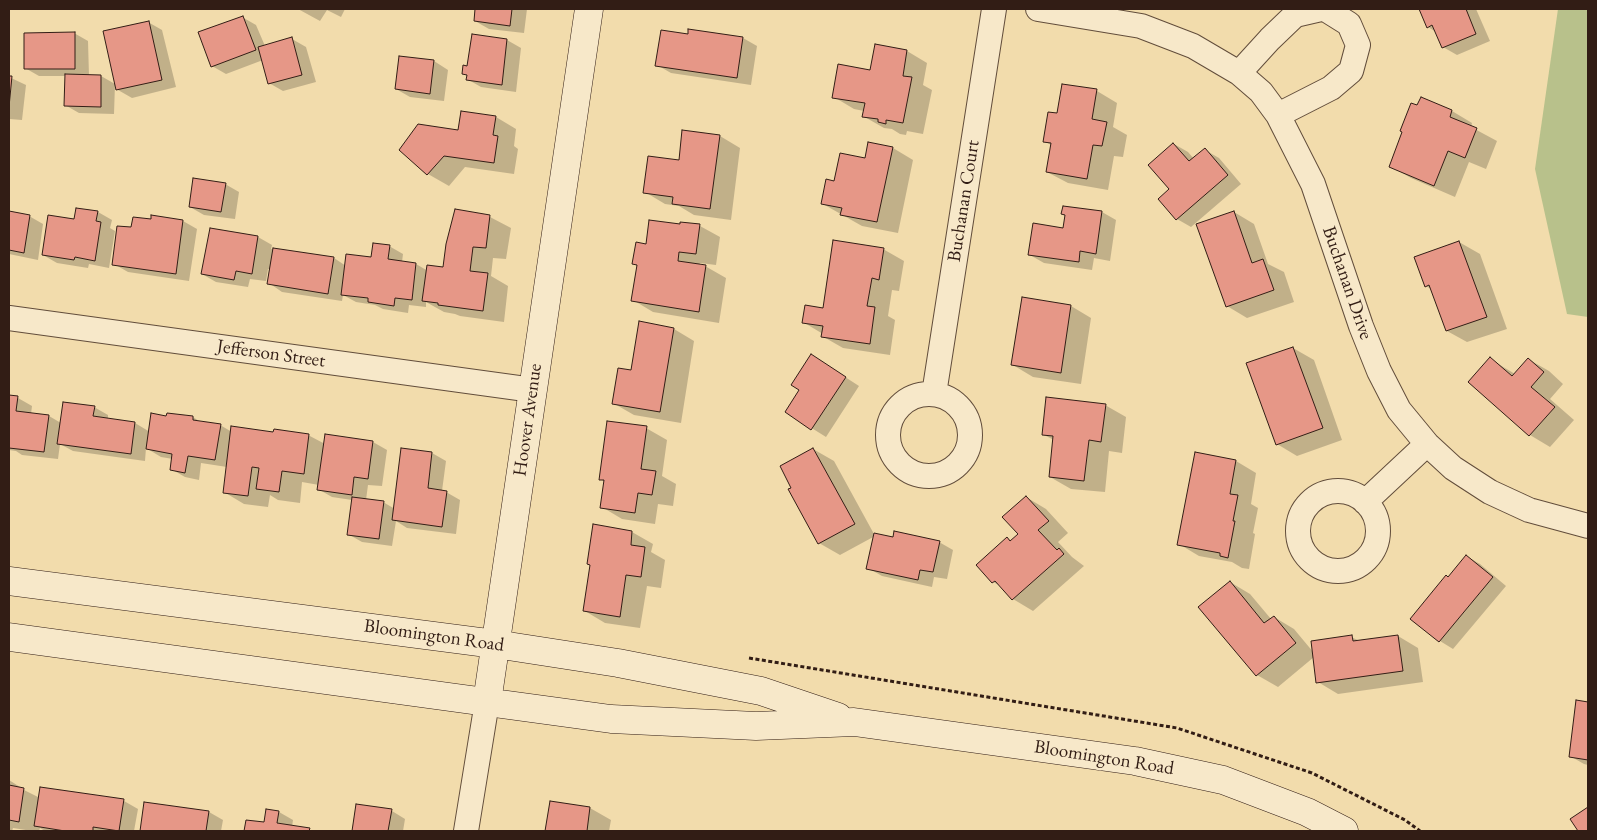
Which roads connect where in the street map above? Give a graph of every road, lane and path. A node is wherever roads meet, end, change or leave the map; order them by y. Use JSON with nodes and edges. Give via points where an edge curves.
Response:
{"nodes":[{"id":1,"x":589,"y":9,"type":"edge"},
{"id":2,"x":994,"y":9,"type":"edge"},
{"id":3,"x":1038,"y":9,"type":"edge"},
{"id":4,"x":1321,"y":9,"type":"edge"},
{"id":5,"x":1325,"y":9,"type":"edge"},
{"id":6,"x":1239,"y":73,"type":"junction"},
{"id":7,"x":1278,"y":115,"type":"junction"},
{"id":8,"x":9,"y":318,"type":"edge"},
{"id":9,"x":532,"y":390,"type":"junction"},
{"id":10,"x":934,"y":394,"type":"dead end"},
{"id":11,"x":1427,"y":444,"type":"junction"},
{"id":12,"x":1365,"y":502,"type":"dead end"},
{"id":13,"x":1588,"y":526,"type":"edge"},
{"id":14,"x":9,"y":581,"type":"edge"},
{"id":15,"x":9,"y":637,"type":"edge"},
{"id":16,"x":495,"y":644,"type":"junction"},
{"id":17,"x":745,"y":658,"type":"dead end"},
{"id":18,"x":487,"y":702,"type":"junction"},
{"id":19,"x":854,"y":722,"type":"junction"},
{"id":20,"x":466,"y":831,"type":"edge"},
{"id":21,"x":1344,"y":831,"type":"edge"},
{"id":22,"x":1420,"y":831,"type":"edge"}],
"edges":[{"from":1,"to":9,"type":"street","name":"Hoover Avenue"},
{"from":2,"to":10,"type":"street","name":"Buchanan Court"},
{"from":3,"to":6,"type":"street","name":"Buchanan Drive","via":[[1141,26],[1193,46]]},
{"from":4,"to":6,"type":"street","via":[[1295,15]]},
{"from":5,"to":7,"type":"street","via":[[1349,24],[1358,45],[1351,71],[1330,88]]},
{"from":6,"to":7,"type":"street","name":"Buchanan Drive","via":[[1261,92]]},
{"from":7,"to":11,"type":"street","name":"Buchanan Drive","via":[[1313,184],[1379,371],[1399,410]]},
{"from":8,"to":9,"type":"street","name":"Jefferson Street"},
{"from":9,"to":16,"type":"street","name":"Hoover Avenue"},
{"from":11,"to":12,"type":"street"},
{"from":11,"to":13,"type":"street","name":"Buchanan Drive","via":[[1453,468],[1490,492],[1529,510]]},
{"from":14,"to":16,"type":"street","name":"Bloomington Road"},
{"from":15,"to":18,"type":"street","name":"Bloomington Road"},
{"from":16,"to":18,"type":"street","name":"Hoover Avenue"},
{"from":16,"to":19,"type":"street","name":"Bloomington Road","via":[[618,663],[761,691]]},
{"from":17,"to":22,"type":"path","via":[[1177,728],[1312,773],[1405,820]]},
{"from":18,"to":19,"type":"street","name":"Bloomington Road","via":[[611,719],[756,726]]},
{"from":18,"to":20,"type":"street","name":"Hoover Avenue"},
{"from":19,"to":21,"type":"street","name":"Bloomington Road","via":[[1135,761],[1223,780],[1307,812]]}]}
